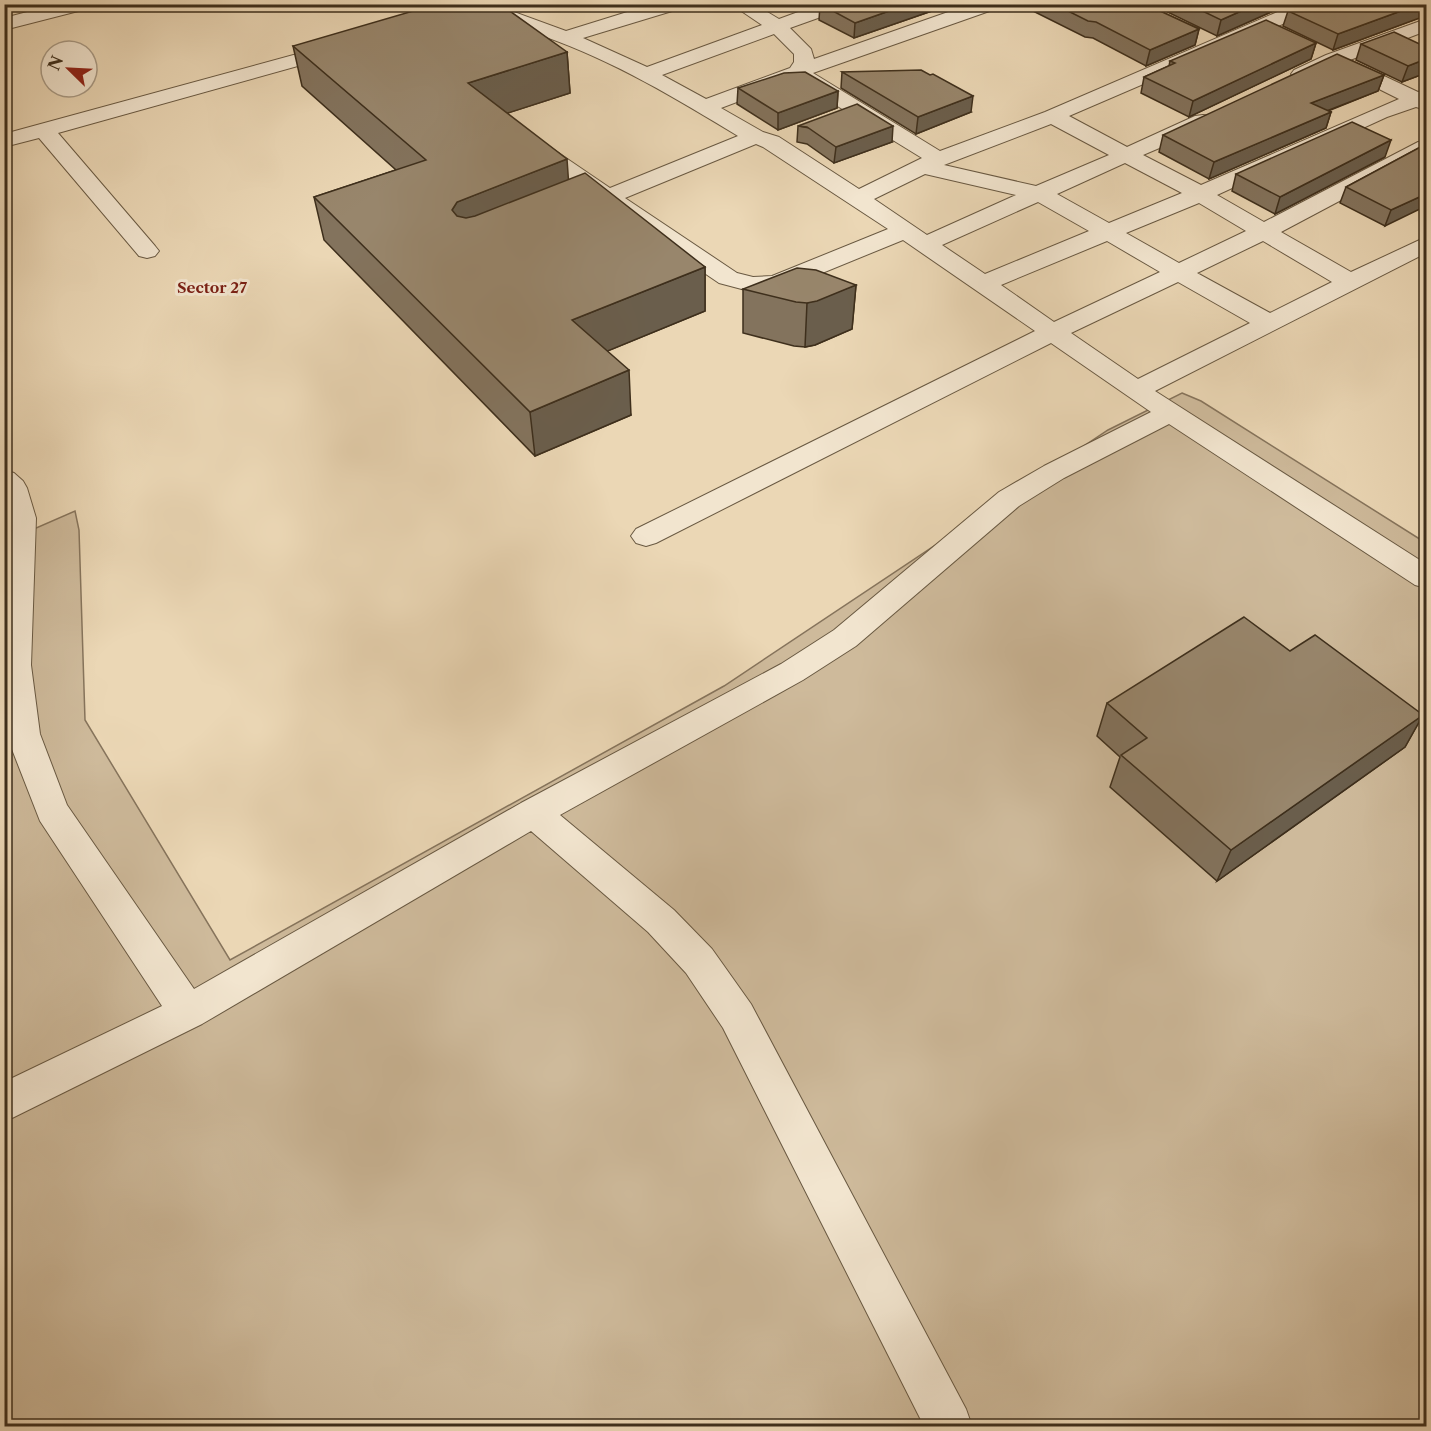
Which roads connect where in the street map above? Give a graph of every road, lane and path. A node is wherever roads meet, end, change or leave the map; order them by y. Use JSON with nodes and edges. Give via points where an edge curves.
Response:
{"nodes":[{"id":1,"x":83,"y":4,"type":"edge"},
{"id":2,"x":675,"y":4,"type":"edge"},
{"id":3,"x":740,"y":4,"type":"edge"},
{"id":4,"x":839,"y":4,"type":"edge"},
{"id":5,"x":991,"y":4,"type":"edge"},
{"id":6,"x":1313,"y":4,"type":"edge"},
{"id":7,"x":477,"y":13,"type":"edge"},
{"id":8,"x":5,"y":22,"type":"edge"},
{"id":9,"x":1426,"y":25,"type":"edge"},
{"id":10,"x":776,"y":26,"type":"junction"},
{"id":11,"x":1263,"y":26,"type":"junction"},
{"id":12,"x":1197,"y":35,"type":"edge"},
{"id":13,"x":1283,"y":36,"type":"edge"},
{"id":14,"x":565,"y":37,"type":"junction"},
{"id":15,"x":359,"y":43,"type":"edge"},
{"id":16,"x":1217,"y":45,"type":"junction"},
{"id":17,"x":1313,"y":50,"type":"edge"},
{"id":18,"x":1334,"y":59,"type":"junction"},
{"id":19,"x":797,"y":72,"type":"junction"},
{"id":20,"x":646,"y":74,"type":"junction"},
{"id":21,"x":1282,"y":84,"type":"edge"},
{"id":22,"x":1424,"y":100,"type":"edge"},
{"id":23,"x":705,"y":107,"type":"junction"},
{"id":24,"x":857,"y":110,"type":"junction"},
{"id":25,"x":1220,"y":113,"type":"edge"},
{"id":26,"x":1052,"y":116,"type":"junction"},
{"id":27,"x":835,"y":118,"type":"edge"},
{"id":28,"x":44,"y":130,"type":"junction"},
{"id":29,"x":515,"y":134,"type":"edge"},
{"id":30,"x":773,"y":137,"type":"junction"},
{"id":31,"x":4,"y":141,"type":"edge"},
{"id":32,"x":1426,"y":147,"type":"edge"},
{"id":33,"x":1126,"y":157,"type":"junction"},
{"id":34,"x":929,"y":163,"type":"junction"},
{"id":35,"x":1040,"y":194,"type":"junction"},
{"id":36,"x":1200,"y":194,"type":"junction"},
{"id":37,"x":609,"y":196,"type":"junction"},
{"id":38,"x":858,"y":198,"type":"junction"},
{"id":39,"x":578,"y":209,"type":"edge"},
{"id":40,"x":1107,"y":232,"type":"junction"},
{"id":41,"x":1263,"y":232,"type":"junction"},
{"id":42,"x":915,"y":238,"type":"junction"},
{"id":43,"x":1426,"y":243,"type":"edge"},
{"id":44,"x":147,"y":251,"type":"dead end"},
{"id":45,"x":1180,"y":272,"type":"junction"},
{"id":46,"x":1350,"y":282,"type":"junction"},
{"id":47,"x":982,"y":284,"type":"junction"},
{"id":48,"x":1269,"y":323,"type":"junction"},
{"id":49,"x":1053,"y":332,"type":"junction"},
{"id":50,"x":1136,"y":390,"type":"junction"},
{"id":51,"x":1170,"y":413,"type":"junction"},
{"id":52,"x":4,"y":479,"type":"edge"},
{"id":53,"x":13,"y":522,"type":"edge"},
{"id":54,"x":646,"y":536,"type":"dead end"},
{"id":55,"x":1426,"y":578,"type":"edge"},
{"id":56,"x":533,"y":813,"type":"junction"},
{"id":57,"x":188,"y":1012,"type":"junction"},
{"id":58,"x":4,"y":1103,"type":"edge"},
{"id":59,"x":949,"y":1426,"type":"edge"}],
"edges":[{"from":1,"to":8,"type":"street"},
{"from":2,"to":14,"type":"street"},
{"from":3,"to":10,"type":"street"},
{"from":4,"to":10,"type":"street"},
{"from":5,"to":19,"type":"street"},
{"from":6,"to":11,"type":"street"},
{"from":7,"to":14,"type":"street"},
{"from":9,"to":18,"type":"street"},
{"from":10,"to":19,"type":"street","via":[[804,53],[804,62]]},
{"from":10,"to":20,"type":"street"},
{"from":11,"to":13,"type":"street"},
{"from":11,"to":16,"type":"street"},
{"from":12,"to":16,"type":"street"},
{"from":14,"to":20,"type":"street"},
{"from":15,"to":28,"type":"street"},
{"from":16,"to":26,"type":"street"},
{"from":17,"to":18,"type":"street"},
{"from":18,"to":21,"type":"street"},
{"from":18,"to":22,"type":"street"},
{"from":19,"to":23,"type":"street"},
{"from":19,"to":24,"type":"street"},
{"from":20,"to":23,"type":"street"},
{"from":22,"to":36,"type":"street","via":[[1380,113]]},
{"from":23,"to":30,"type":"street"},
{"from":24,"to":27,"type":"street"},
{"from":24,"to":34,"type":"street"},
{"from":25,"to":33,"type":"street"},
{"from":26,"to":33,"type":"street"},
{"from":26,"to":34,"type":"street"},
{"from":28,"to":31,"type":"street"},
{"from":28,"to":44,"type":"street"},
{"from":29,"to":37,"type":"street"},
{"from":30,"to":37,"type":"street"},
{"from":30,"to":38,"type":"street"},
{"from":32,"to":41,"type":"street"},
{"from":33,"to":35,"type":"street"},
{"from":33,"to":36,"type":"street"},
{"from":34,"to":35,"type":"street"},
{"from":34,"to":38,"type":"street"},
{"from":35,"to":40,"type":"street"},
{"from":35,"to":42,"type":"street"},
{"from":36,"to":40,"type":"street"},
{"from":36,"to":41,"type":"street"},
{"from":37,"to":39,"type":"street"},
{"from":37,"to":42,"type":"street","via":[[728,278],[745,285],[765,286]]},
{"from":38,"to":42,"type":"street"},
{"from":40,"to":45,"type":"street"},
{"from":40,"to":47,"type":"street"},
{"from":41,"to":45,"type":"street"},
{"from":41,"to":46,"type":"street"},
{"from":42,"to":47,"type":"street"},
{"from":43,"to":46,"type":"street"},
{"from":45,"to":48,"type":"street"},
{"from":45,"to":49,"type":"street"},
{"from":46,"to":48,"type":"street"},
{"from":47,"to":49,"type":"street"},
{"from":48,"to":50,"type":"street"},
{"from":49,"to":50,"type":"street"},
{"from":49,"to":54,"type":"street"},
{"from":50,"to":51,"type":"street"},
{"from":51,"to":55,"type":"street"},
{"from":51,"to":56,"type":"street","via":[[1009,499],[845,638],[792,672]]},
{"from":52,"to":53,"type":"street","via":[[13,488]]},
{"from":53,"to":57,"type":"street","via":[[15,665],[23,734],[52,811]]},
{"from":56,"to":57,"type":"street"},
{"from":56,"to":59,"type":"street","via":[[661,921],[699,961],[737,1016]]},
{"from":57,"to":58,"type":"street"}]}
